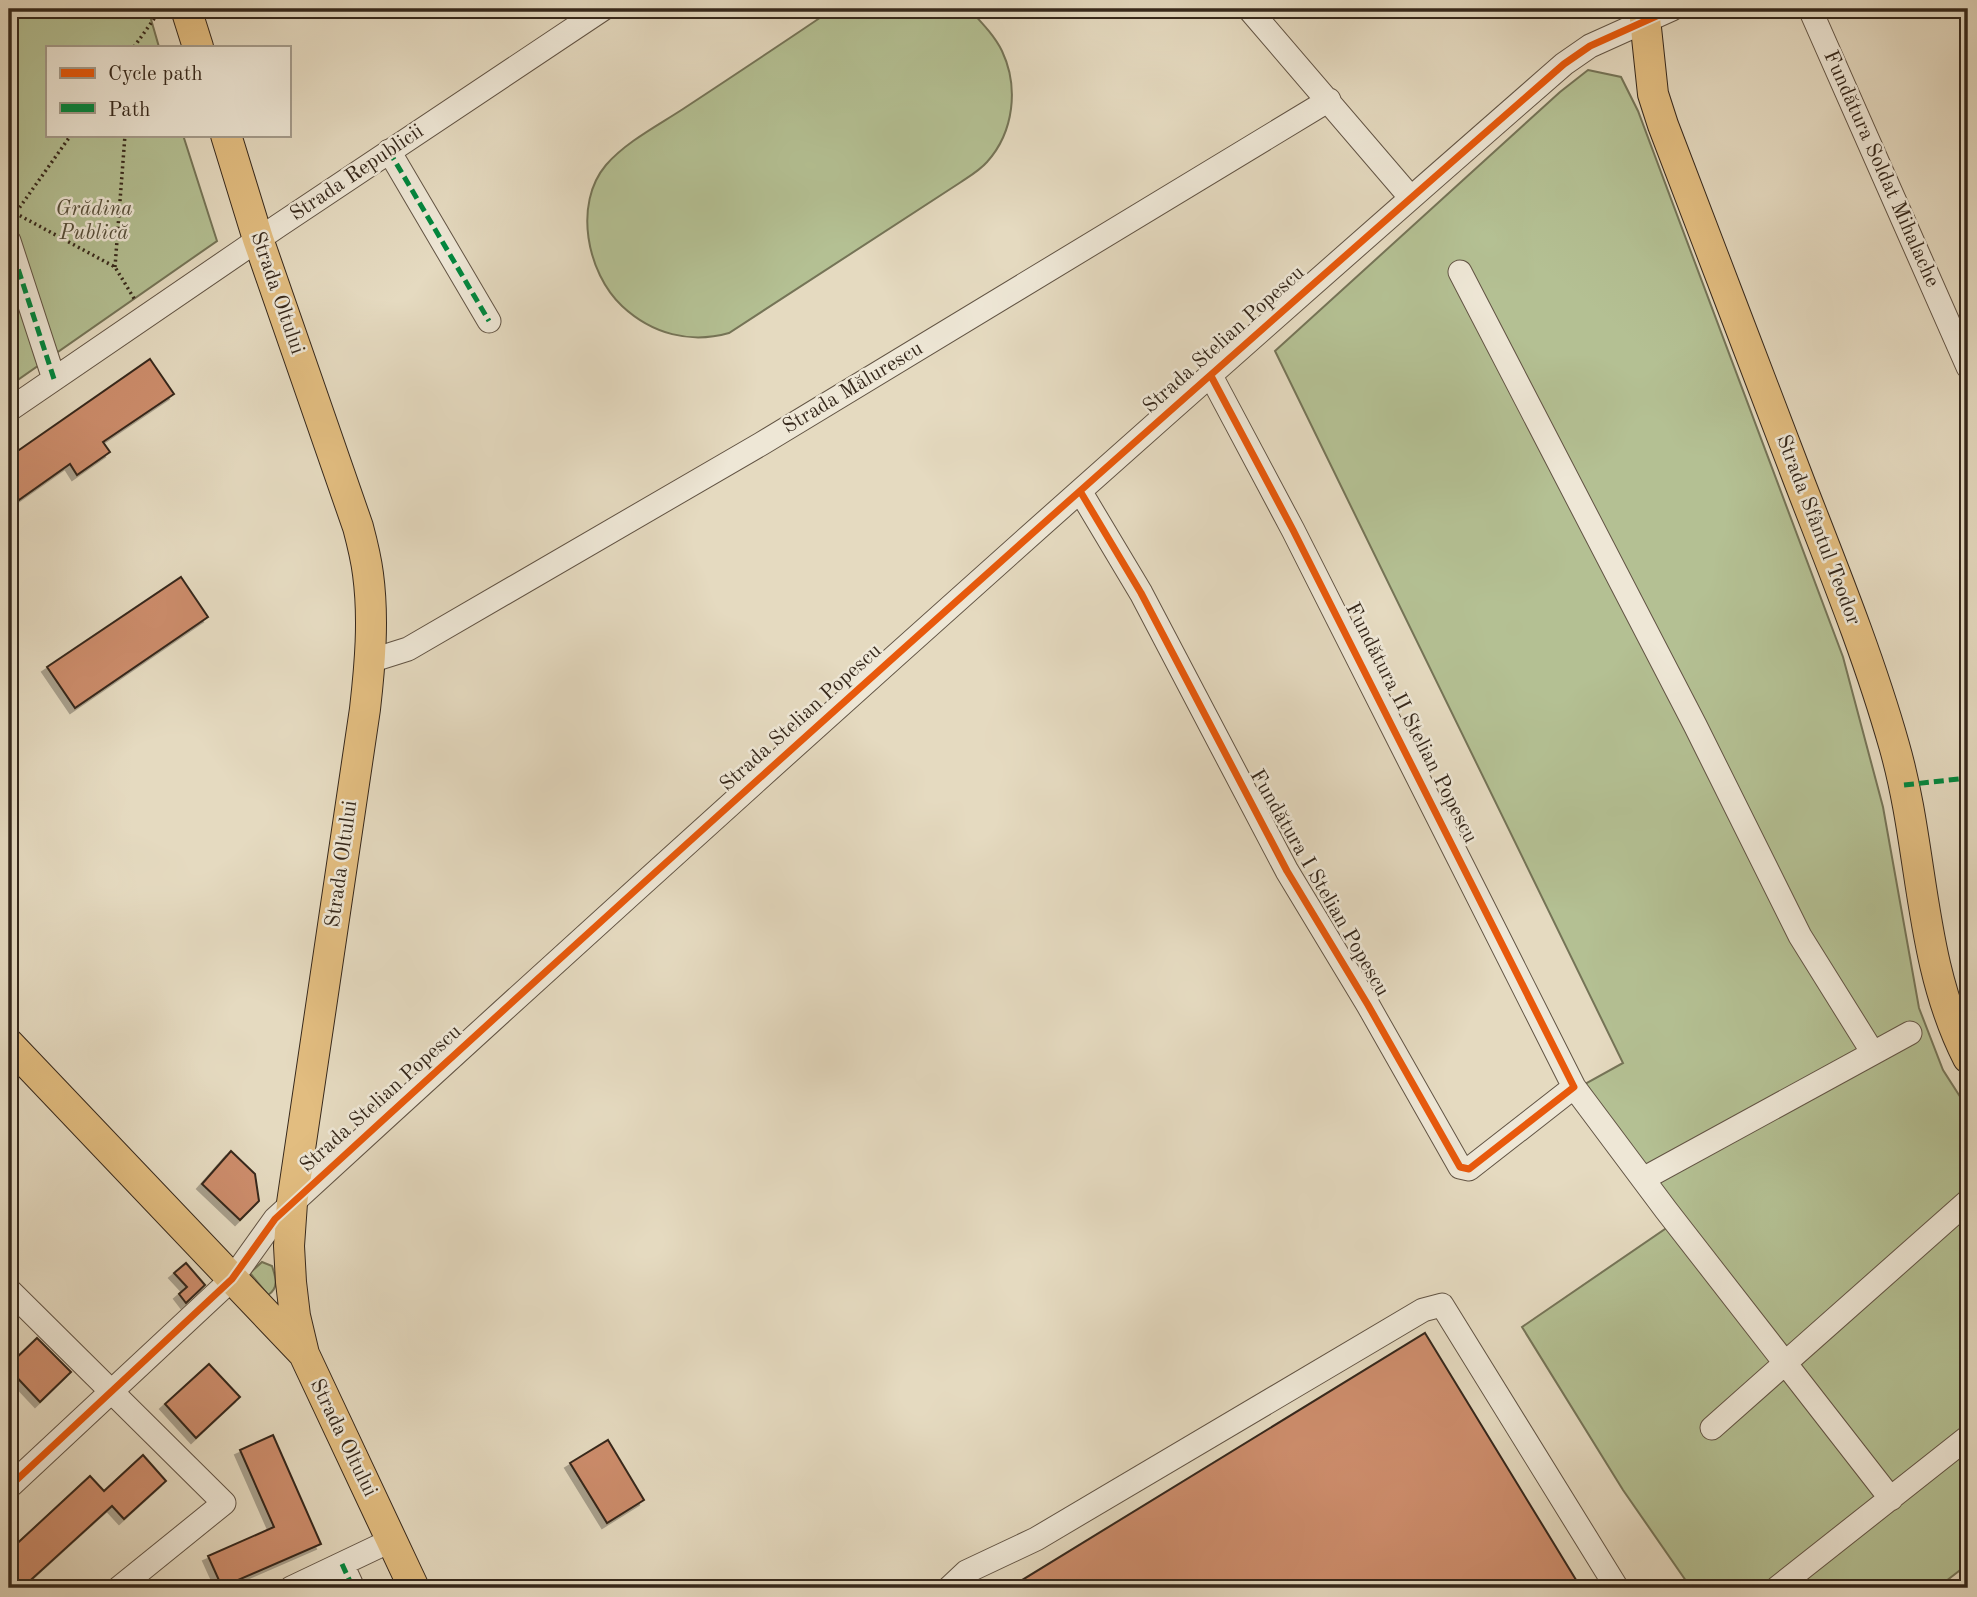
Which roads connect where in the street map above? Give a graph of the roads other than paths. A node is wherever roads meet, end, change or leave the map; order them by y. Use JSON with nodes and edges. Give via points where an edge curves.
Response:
{"nodes":[{"id":1,"x":186,"y":9,"type":"edge"},
{"id":2,"x":603,"y":9,"type":"edge"},
{"id":3,"x":1249,"y":9,"type":"edge"},
{"id":4,"x":1672,"y":9,"type":"edge"},
{"id":5,"x":1810,"y":9,"type":"edge"},
{"id":6,"x":1644,"y":16,"type":"edge"},
{"id":7,"x":198,"y":46,"type":"edge"},
{"id":8,"x":1329,"y":100,"type":"junction"},
{"id":9,"x":226,"y":136,"type":"edge"},
{"id":10,"x":389,"y":151,"type":"junction"},
{"id":11,"x":1411,"y":198,"type":"junction"},
{"id":12,"x":258,"y":239,"type":"junction"},
{"id":13,"x":9,"y":241,"type":"edge"},
{"id":14,"x":1460,"y":272,"type":"dead end"},
{"id":15,"x":489,"y":321,"type":"dead end"},
{"id":16,"x":1968,"y":367,"type":"edge"},
{"id":17,"x":1212,"y":376,"type":"junction"},
{"id":18,"x":54,"y":379,"type":"junction"},
{"id":19,"x":9,"y":410,"type":"edge"},
{"id":20,"x":1080,"y":491,"type":"junction"},
{"id":21,"x":370,"y":661,"type":"junction"},
{"id":22,"x":1910,"y":1033,"type":"dead end"},
{"id":23,"x":9,"y":1044,"type":"edge"},
{"id":24,"x":1873,"y":1053,"type":"junction"},
{"id":25,"x":1968,"y":1058,"type":"edge"},
{"id":26,"x":1574,"y":1087,"type":"junction"},
{"id":27,"x":1643,"y":1179,"type":"junction"},
{"id":28,"x":1968,"y":1201,"type":"edge"},
{"id":29,"x":292,"y":1203,"type":"junction"},
{"id":30,"x":232,"y":1279,"type":"junction"},
{"id":31,"x":9,"y":1290,"type":"edge"},
{"id":32,"x":304,"y":1354,"type":"junction"},
{"id":33,"x":1786,"y":1363,"type":"junction"},
{"id":34,"x":110,"y":1391,"type":"junction"},
{"id":35,"x":1712,"y":1428,"type":"dead end"},
{"id":36,"x":1968,"y":1437,"type":"edge"},
{"id":37,"x":9,"y":1487,"type":"edge"},
{"id":38,"x":1891,"y":1499,"type":"junction"},
{"id":39,"x":392,"y":1540,"type":"junction"},
{"id":40,"x":342,"y":1564,"type":"junction"},
{"id":41,"x":119,"y":1588,"type":"edge"},
{"id":42,"x":291,"y":1588,"type":"edge"},
{"id":43,"x":353,"y":1588,"type":"edge"},
{"id":44,"x":414,"y":1588,"type":"edge"},
{"id":45,"x":949,"y":1588,"type":"edge"},
{"id":46,"x":1617,"y":1588,"type":"edge"},
{"id":47,"x":1777,"y":1588,"type":"edge"}],
"edges":[{"from":1,"to":7,"type":"main road"},
{"from":2,"to":10,"type":"street","name":"Strada Republicii"},
{"from":3,"to":8,"type":"street"},
{"from":4,"to":6,"type":"street"},
{"from":5,"to":16,"type":"street","name":"Fundătura Soldat Mihalache"},
{"from":6,"to":11,"type":"street","name":"Strada Stelian Popescu","via":[[1564,64]]},
{"from":6,"to":25,"type":"main road","name":"Strada Sfântul Teodor","via":[[1653,94],[1663,125],[1887,720],[1904,785],[1931,950],[1951,1021]]},
{"from":8,"to":11,"type":"street"},
{"from":8,"to":21,"type":"street","name":"Strada Mălurescu","via":[[761,444],[408,649]]},
{"from":9,"to":12,"type":"main road","name":"Strada Oltului"},
{"from":10,"to":12,"type":"street","name":"Strada Republicii"},
{"from":10,"to":15,"type":"street"},
{"from":11,"to":17,"type":"street","name":"Strada Stelian Popescu"},
{"from":12,"to":18,"type":"street","name":"Strada Republicii"},
{"from":12,"to":21,"type":"main road","name":"Strada Oltului","via":[[358,527],[368,572]]},
{"from":13,"to":18,"type":"street"},
{"from":14,"to":24,"type":"street","via":[[1800,936]]},
{"from":17,"to":20,"type":"street","name":"Strada Stelian Popescu"},
{"from":17,"to":26,"type":"street","name":"Fundătura II Stelian Popescu"},
{"from":18,"to":19,"type":"street","name":"Strada Republicii"},
{"from":20,"to":26,"type":"street","name":"Fundătura I Stelian Popescu","via":[[1141,593],[1287,871],[1460,1167],[1469,1169]]},
{"from":20,"to":29,"type":"street","name":"Strada Stelian Popescu"},
{"from":21,"to":29,"type":"main road","name":"Strada Oltului"},
{"from":22,"to":24,"type":"street"},
{"from":23,"to":30,"type":"main road"},
{"from":24,"to":27,"type":"street"},
{"from":26,"to":27,"type":"street","name":"Fundătura II Stelian Popescu"},
{"from":27,"to":33,"type":"street","name":"Fundătura II Stelian Popescu"},
{"from":28,"to":33,"type":"street"},
{"from":29,"to":30,"type":"street","name":"Strada Stelian Popescu","via":[[264,1231]]},
{"from":29,"to":32,"type":"main road","name":"Strada Oltului","via":[[290,1282]]},
{"from":30,"to":32,"type":"main road"},
{"from":30,"to":34,"type":"street","name":"Strada Stelian Popescu"},
{"from":31,"to":34,"type":"street"},
{"from":32,"to":39,"type":"main road","name":"Strada Oltului"},
{"from":33,"to":35,"type":"street"},
{"from":33,"to":38,"type":"street","name":"Fundătura II Stelian Popescu"},
{"from":34,"to":37,"type":"street","name":"Strada Stelian Popescu"},
{"from":34,"to":41,"type":"street","via":[[225,1503]]},
{"from":36,"to":38,"type":"street"},
{"from":38,"to":47,"type":"street"},
{"from":39,"to":40,"type":"street"},
{"from":39,"to":44,"type":"main road","name":"Strada Oltului"},
{"from":40,"to":42,"type":"street"},
{"from":40,"to":43,"type":"street"},
{"from":45,"to":46,"type":"street","via":[[966,1572],[1036,1539],[1423,1310],[1442,1305]]}]}
